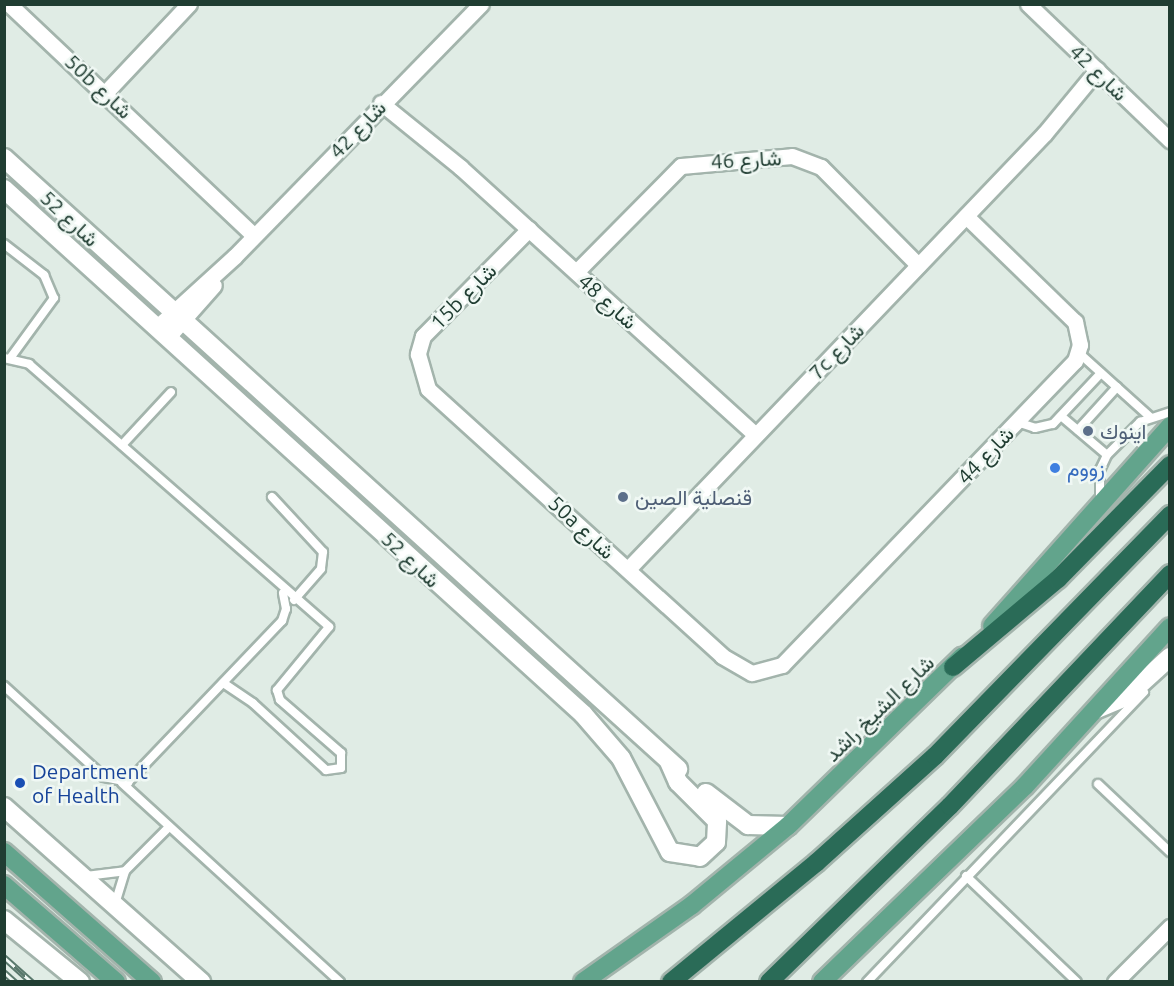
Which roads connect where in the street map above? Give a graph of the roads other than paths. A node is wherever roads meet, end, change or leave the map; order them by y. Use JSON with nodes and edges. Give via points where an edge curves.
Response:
{"nodes":[{"id":1,"x":9,"y":4,"type":"edge"},
{"id":2,"x":189,"y":4,"type":"edge"},
{"id":3,"x":481,"y":4,"type":"edge"},
{"id":4,"x":1028,"y":4,"type":"edge"},
{"id":5,"x":1101,"y":74,"type":"junction"},
{"id":6,"x":106,"y":92,"type":"junction"},
{"id":7,"x":384,"y":99,"type":"junction"},
{"id":8,"x":1170,"y":140,"type":"edge"},
{"id":9,"x":4,"y":158,"type":"edge"},
{"id":10,"x":4,"y":189,"type":"edge"},
{"id":11,"x":966,"y":216,"type":"junction"},
{"id":12,"x":529,"y":229,"type":"junction"},
{"id":13,"x":257,"y":232,"type":"junction"},
{"id":14,"x":4,"y":244,"type":"edge"},
{"id":15,"x":918,"y":266,"type":"junction"},
{"id":16,"x":576,"y":272,"type":"junction"},
{"id":17,"x":177,"y":317,"type":"junction"},
{"id":18,"x":163,"y":332,"type":"junction"},
{"id":19,"x":1078,"y":353,"type":"junction"},
{"id":20,"x":8,"y":357,"type":"edge"},
{"id":21,"x":421,"y":372,"type":"joint"},
{"id":22,"x":1101,"y":373,"type":"junction"},
{"id":23,"x":1117,"y":387,"type":"junction"},
{"id":24,"x":171,"y":392,"type":"dead end"},
{"id":25,"x":1170,"y":412,"type":"edge"},
{"id":26,"x":1061,"y":416,"type":"junction"},
{"id":27,"x":1150,"y":417,"type":"junction"},
{"id":28,"x":1017,"y":422,"type":"junction"},
{"id":29,"x":1170,"y":426,"type":"edge"},
{"id":30,"x":1078,"y":430,"type":"junction"},
{"id":31,"x":756,"y":435,"type":"junction"},
{"id":32,"x":122,"y":445,"type":"junction"},
{"id":33,"x":1107,"y":455,"type":"junction"},
{"id":34,"x":1170,"y":465,"type":"edge"},
{"id":35,"x":272,"y":496,"type":"dead end"},
{"id":36,"x":1099,"y":507,"type":"junction"},
{"id":37,"x":1170,"y":515,"type":"edge"},
{"id":38,"x":628,"y":569,"type":"junction"},
{"id":39,"x":1170,"y":574,"type":"edge"},
{"id":40,"x":282,"y":591,"type":"junction"},
{"id":41,"x":294,"y":600,"type":"junction"},
{"id":42,"x":1170,"y":627,"type":"edge"},
{"id":43,"x":1170,"y":657,"type":"edge"},
{"id":44,"x":1170,"y":666,"type":"edge"},
{"id":45,"x":953,"y":667,"type":"junction"},
{"id":46,"x":752,"y":673,"type":"joint"},
{"id":47,"x":223,"y":683,"type":"junction"},
{"id":48,"x":4,"y":686,"type":"edge"},
{"id":49,"x":1097,"y":709,"type":"junction"},
{"id":50,"x":669,"y":762,"type":"junction"},
{"id":51,"x":122,"y":783,"type":"junction"},
{"id":52,"x":1098,"y":784,"type":"dead end"},
{"id":53,"x":4,"y":807,"type":"edge"},
{"id":54,"x":788,"y":826,"type":"junction"},
{"id":55,"x":169,"y":827,"type":"junction"},
{"id":56,"x":4,"y":852,"type":"edge"},
{"id":57,"x":1170,"y":852,"type":"edge"},
{"id":58,"x":125,"y":871,"type":"junction"},
{"id":59,"x":86,"y":876,"type":"junction"},
{"id":60,"x":966,"y":876,"type":"junction"},
{"id":61,"x":4,"y":885,"type":"edge"},
{"id":62,"x":115,"y":904,"type":"junction"},
{"id":63,"x":4,"y":920,"type":"edge"},
{"id":64,"x":1170,"y":927,"type":"edge"},
{"id":65,"x":80,"y":981,"type":"edge"},
{"id":66,"x":116,"y":981,"type":"edge"},
{"id":67,"x":153,"y":981,"type":"edge"},
{"id":68,"x":201,"y":981,"type":"edge"},
{"id":69,"x":340,"y":981,"type":"edge"},
{"id":70,"x":583,"y":981,"type":"edge"},
{"id":71,"x":671,"y":981,"type":"edge"},
{"id":72,"x":769,"y":981,"type":"edge"},
{"id":73,"x":822,"y":981,"type":"edge"},
{"id":74,"x":867,"y":981,"type":"edge"},
{"id":75,"x":1077,"y":981,"type":"edge"},
{"id":76,"x":1115,"y":981,"type":"edge"}],
"edges":[{"from":1,"to":6,"type":"street","name":"50b شارع"},
{"from":2,"to":6,"type":"street"},
{"from":3,"to":7,"type":"street","name":"شارع 42"},
{"from":4,"to":5,"type":"street","name":"شارع 42"},
{"from":5,"to":8,"type":"street","name":"شارع 42"},
{"from":5,"to":11,"type":"street","name":"7c شارع"},
{"from":6,"to":13,"type":"street","name":"50b شارع"},
{"from":7,"to":12,"type":"street","name":"شارع 48"},
{"from":7,"to":13,"type":"street","name":"شارع 42"},
{"from":9,"to":17,"type":"street","name":"شارع 52"},
{"from":10,"to":18,"type":"street","name":"شارع 52"},
{"from":11,"to":15,"type":"street","name":"7c شارع"},
{"from":11,"to":19,"type":"street","via":[[1070,316],[1080,337]]},
{"from":12,"to":16,"type":"street","name":"شارع 48"},
{"from":12,"to":21,"type":"street","name":"15b شارع","via":[[423,336]]},
{"from":13,"to":17,"type":"street","name":"شارع 42"},
{"from":14,"to":20,"type":"lane","via":[[44,275],[54,298]]},
{"from":15,"to":16,"type":"street","name":"شارع 46","via":[[821,167],[792,156],[681,166]]},
{"from":15,"to":31,"type":"street","name":"7c شارع"},
{"from":16,"to":31,"type":"street","name":"شارع 48"},
{"from":17,"to":18,"type":"street","name":"شارع 42"},
{"from":17,"to":50,"type":"street","name":"شارع 52"},
{"from":18,"to":50,"type":"street","name":"شارع 52","via":[[583,714],[621,758],[670,852],[700,857],[716,842],[717,821],[678,782]]},
{"from":19,"to":22,"type":"lane"},
{"from":19,"to":28,"type":"street","name":"شارع 44"},
{"from":20,"to":32,"type":"lane","via":[[29,364]]},
{"from":21,"to":38,"type":"street","name":"50a شارع","via":[[428,389]]},
{"from":22,"to":23,"type":"lane"},
{"from":22,"to":26,"type":"lane"},
{"from":23,"to":27,"type":"lane"},
{"from":23,"to":30,"type":"lane"},
{"from":24,"to":32,"type":"lane"},
{"from":25,"to":27,"type":"lane"},
{"from":26,"to":28,"type":"lane","via":[[1041,428]]},
{"from":26,"to":30,"type":"lane"},
{"from":27,"to":33,"type":"lane"},
{"from":28,"to":46,"type":"street","name":"شارع 44","via":[[783,665]]},
{"from":29,"to":36,"type":"main road","name":"شارع الشيخ راشد"},
{"from":30,"to":33,"type":"lane"},
{"from":31,"to":38,"type":"street","name":"7c شارع"},
{"from":32,"to":40,"type":"lane"},
{"from":33,"to":36,"type":"lane","via":[[1100,470]]},
{"from":34,"to":45,"type":"highway","via":[[1058,579]]},
{"from":35,"to":41,"type":"lane","via":[[323,552],[321,568]]},
{"from":36,"to":45,"type":"main road","name":"شارع الشيخ راشد"},
{"from":37,"to":71,"type":"highway","via":[[934,756],[816,863]]},
{"from":38,"to":46,"type":"street","name":"50a شارع","via":[[735,668]]},
{"from":39,"to":72,"type":"highway","via":[[950,806]]},
{"from":40,"to":41,"type":"lane"},
{"from":40,"to":47,"type":"lane","via":[[286,609],[282,621]]},
{"from":41,"to":47,"type":"lane","via":[[329,627],[281,680],[278,695],[341,753],[341,768],[326,770],[253,703]]},
{"from":42,"to":49,"type":"main road"},
{"from":43,"to":49,"type":"street","via":[[1127,696]]},
{"from":44,"to":60,"type":"lane"},
{"from":45,"to":54,"type":"main road","name":"شارع الشيخ راشد"},
{"from":47,"to":51,"type":"lane","via":[[139,775]]},
{"from":48,"to":51,"type":"lane","via":[[104,777]]},
{"from":49,"to":73,"type":"main road","via":[[970,842]]},
{"from":50,"to":54,"type":"street","name":"شارع 52","via":[[748,825]]},
{"from":51,"to":55,"type":"lane"},
{"from":52,"to":57,"type":"lane"},
{"from":53,"to":59,"type":"street"},
{"from":54,"to":70,"type":"main road","name":"شارع الشيخ راشد","via":[[692,905]]},
{"from":55,"to":58,"type":"lane"},
{"from":55,"to":69,"type":"lane"},
{"from":56,"to":67,"type":"main road"},
{"from":58,"to":59,"type":"lane"},
{"from":58,"to":62,"type":"lane"},
{"from":59,"to":62,"type":"street"},
{"from":60,"to":74,"type":"lane"},
{"from":60,"to":75,"type":"lane"},
{"from":61,"to":66,"type":"main road"},
{"from":62,"to":68,"type":"street"},
{"from":63,"to":65,"type":"street"},
{"from":64,"to":76,"type":"street"}]}
